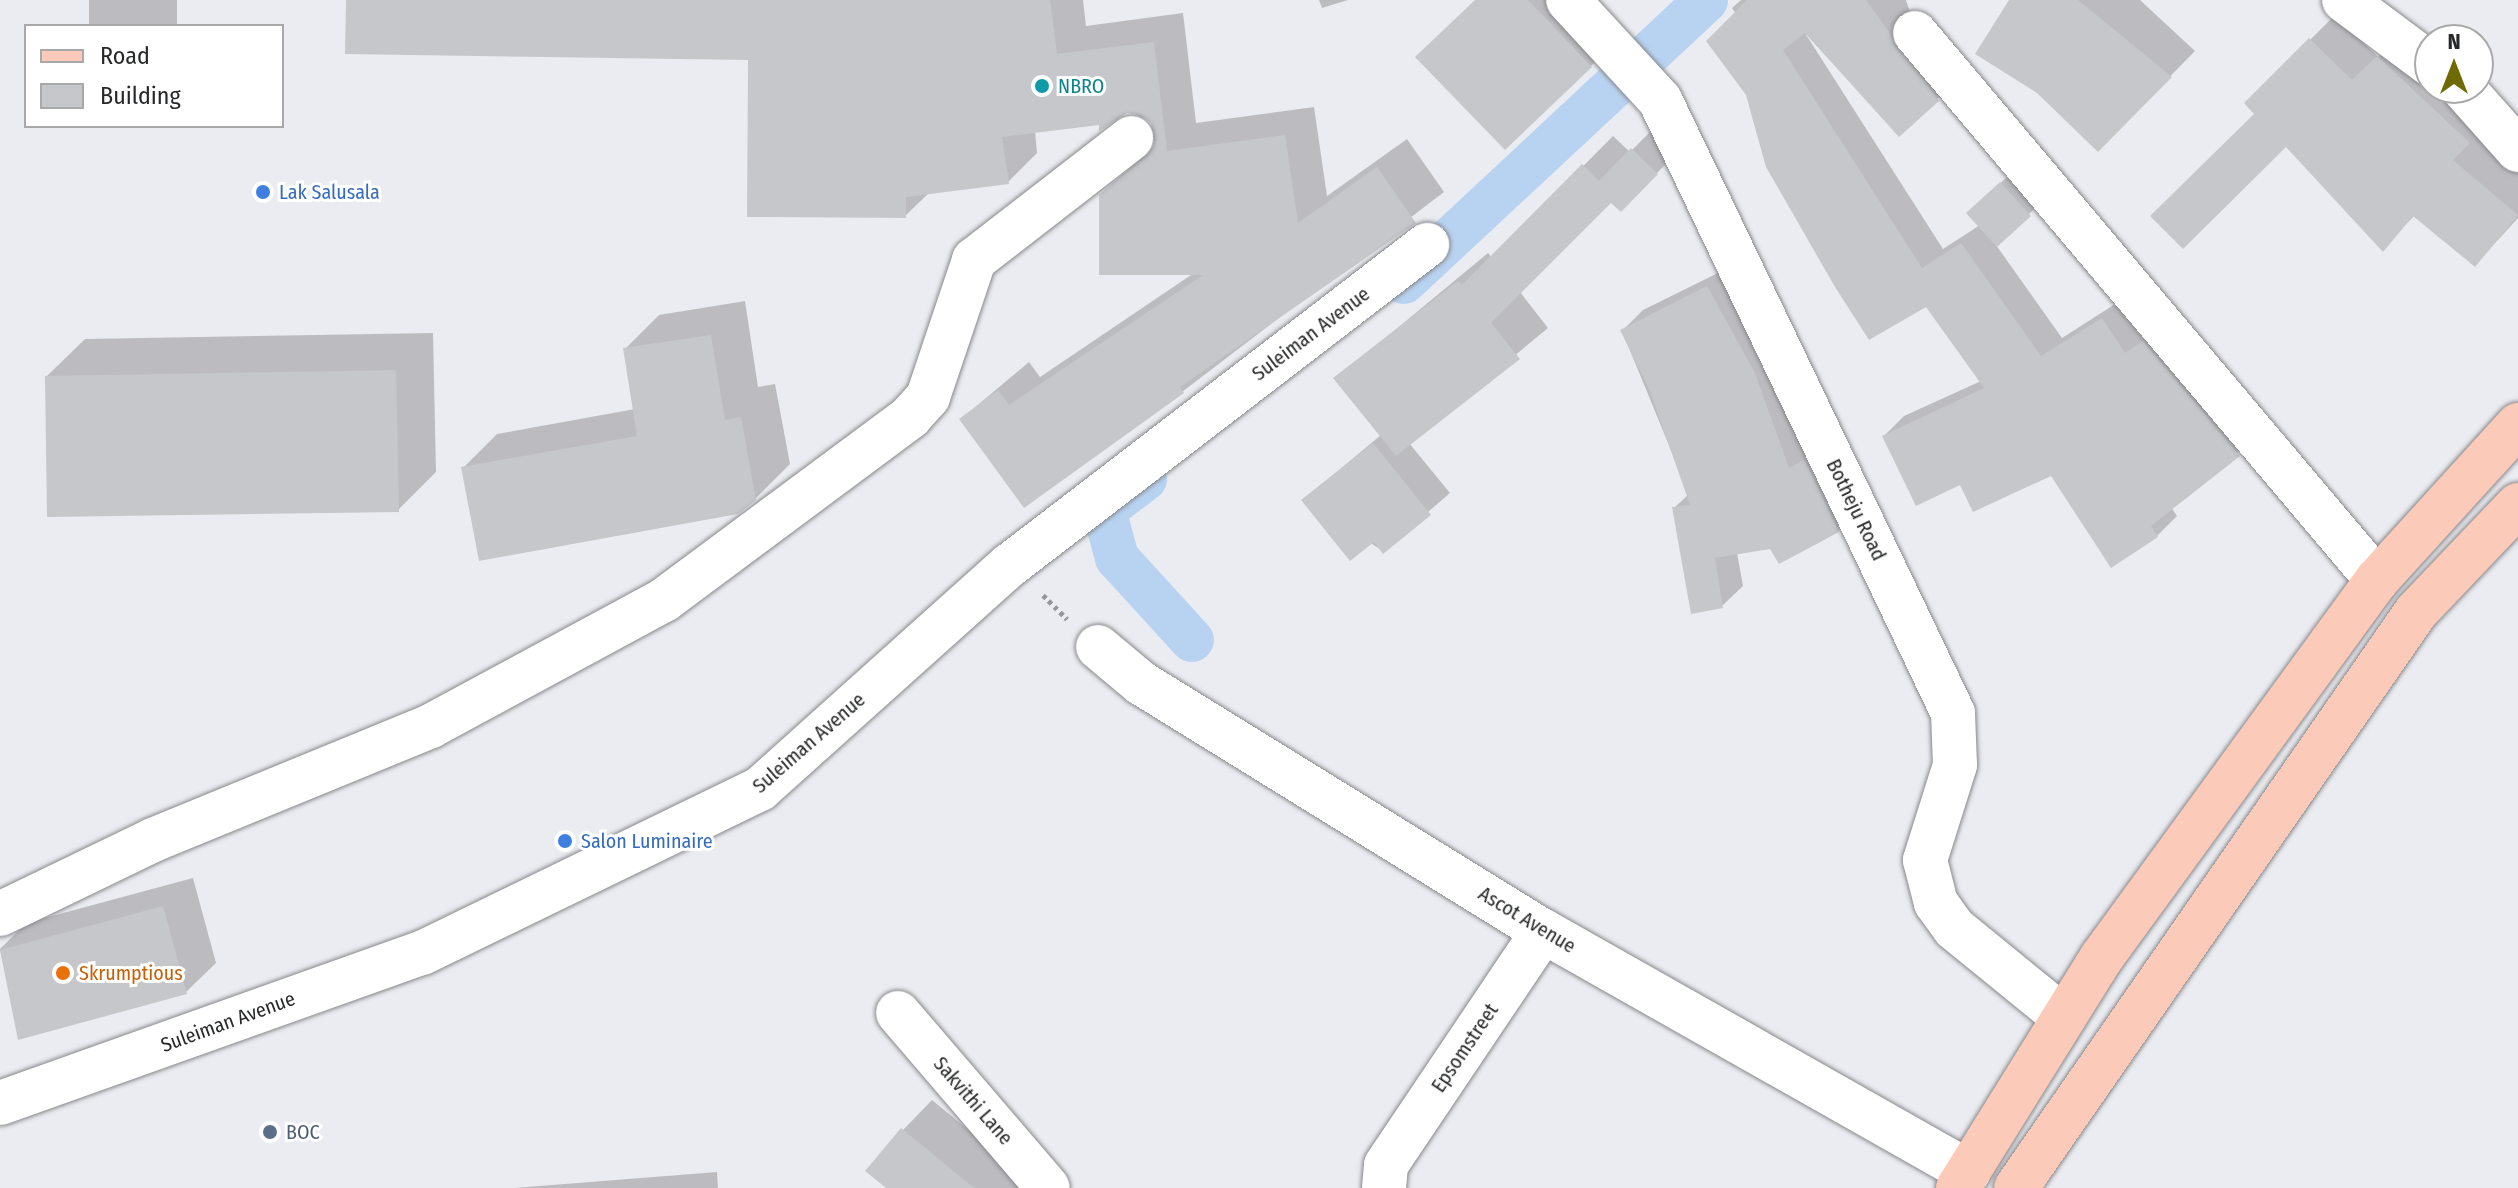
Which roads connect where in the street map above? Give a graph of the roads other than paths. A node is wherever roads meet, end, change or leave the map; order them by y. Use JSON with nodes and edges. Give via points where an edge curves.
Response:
{"nodes":[{"id":1,"x":1568,"y":0,"type":"edge"},
{"id":2,"x":2344,"y":0,"type":"edge"},
{"id":3,"x":1915,"y":33,"type":"dead end"},
{"id":4,"x":2414,"y":52,"type":"edge"},
{"id":5,"x":2477,"y":104,"type":"edge"},
{"id":6,"x":1131,"y":138,"type":"dead end"},
{"id":7,"x":2518,"y":150,"type":"edge"},
{"id":8,"x":1427,"y":245,"type":"dead end"},
{"id":9,"x":2518,"y":425,"type":"edge"},
{"id":10,"x":2518,"y":505,"type":"edge"},
{"id":11,"x":2377,"y":580,"type":"junction"},
{"id":12,"x":1098,"y":647,"type":"road end"},
{"id":13,"x":0,"y":914,"type":"edge"},
{"id":14,"x":1543,"y":931,"type":"junction"},
{"id":15,"x":898,"y":1013,"type":"dead end"},
{"id":16,"x":2062,"y":1016,"type":"junction"},
{"id":17,"x":0,"y":1103,"type":"edge"},
{"id":18,"x":1385,"y":1176,"type":"edge"},
{"id":19,"x":1964,"y":1180,"type":"edge"},
{"id":20,"x":1048,"y":1188,"type":"edge"},
{"id":21,"x":2016,"y":1188,"type":"edge"}],
"edges":[{"from":1,"to":16,"type":"street","name":"Botheju Road","via":[[1609,37],[1660,100],[1953,713],[1955,765],[1925,860],[1936,903],[1954,928]]},
{"from":2,"to":4,"type":"street"},
{"from":3,"to":11,"type":"street"},
{"from":5,"to":7,"type":"street"},
{"from":6,"to":13,"type":"street","via":[[974,260],[928,397],[910,417],[664,600],[431,726],[153,840]]},
{"from":8,"to":17,"type":"street","name":"Suleiman Avenue","via":[[1010,565],[760,789],[422,953]]},
{"from":9,"to":11,"type":"main road"},
{"from":10,"to":21,"type":"main road","via":[[2416,612]]},
{"from":11,"to":16,"type":"main road"},
{"from":12,"to":14,"type":"street","name":"Ascot Avenue","via":[[1141,683]]},
{"from":14,"to":18,"type":"street","name":"Epsomstreet"},
{"from":14,"to":19,"type":"street","name":"Ascot Avenue"},
{"from":15,"to":20,"type":"street","name":"Sakvithi Lane"},
{"from":16,"to":19,"type":"main road"}]}
